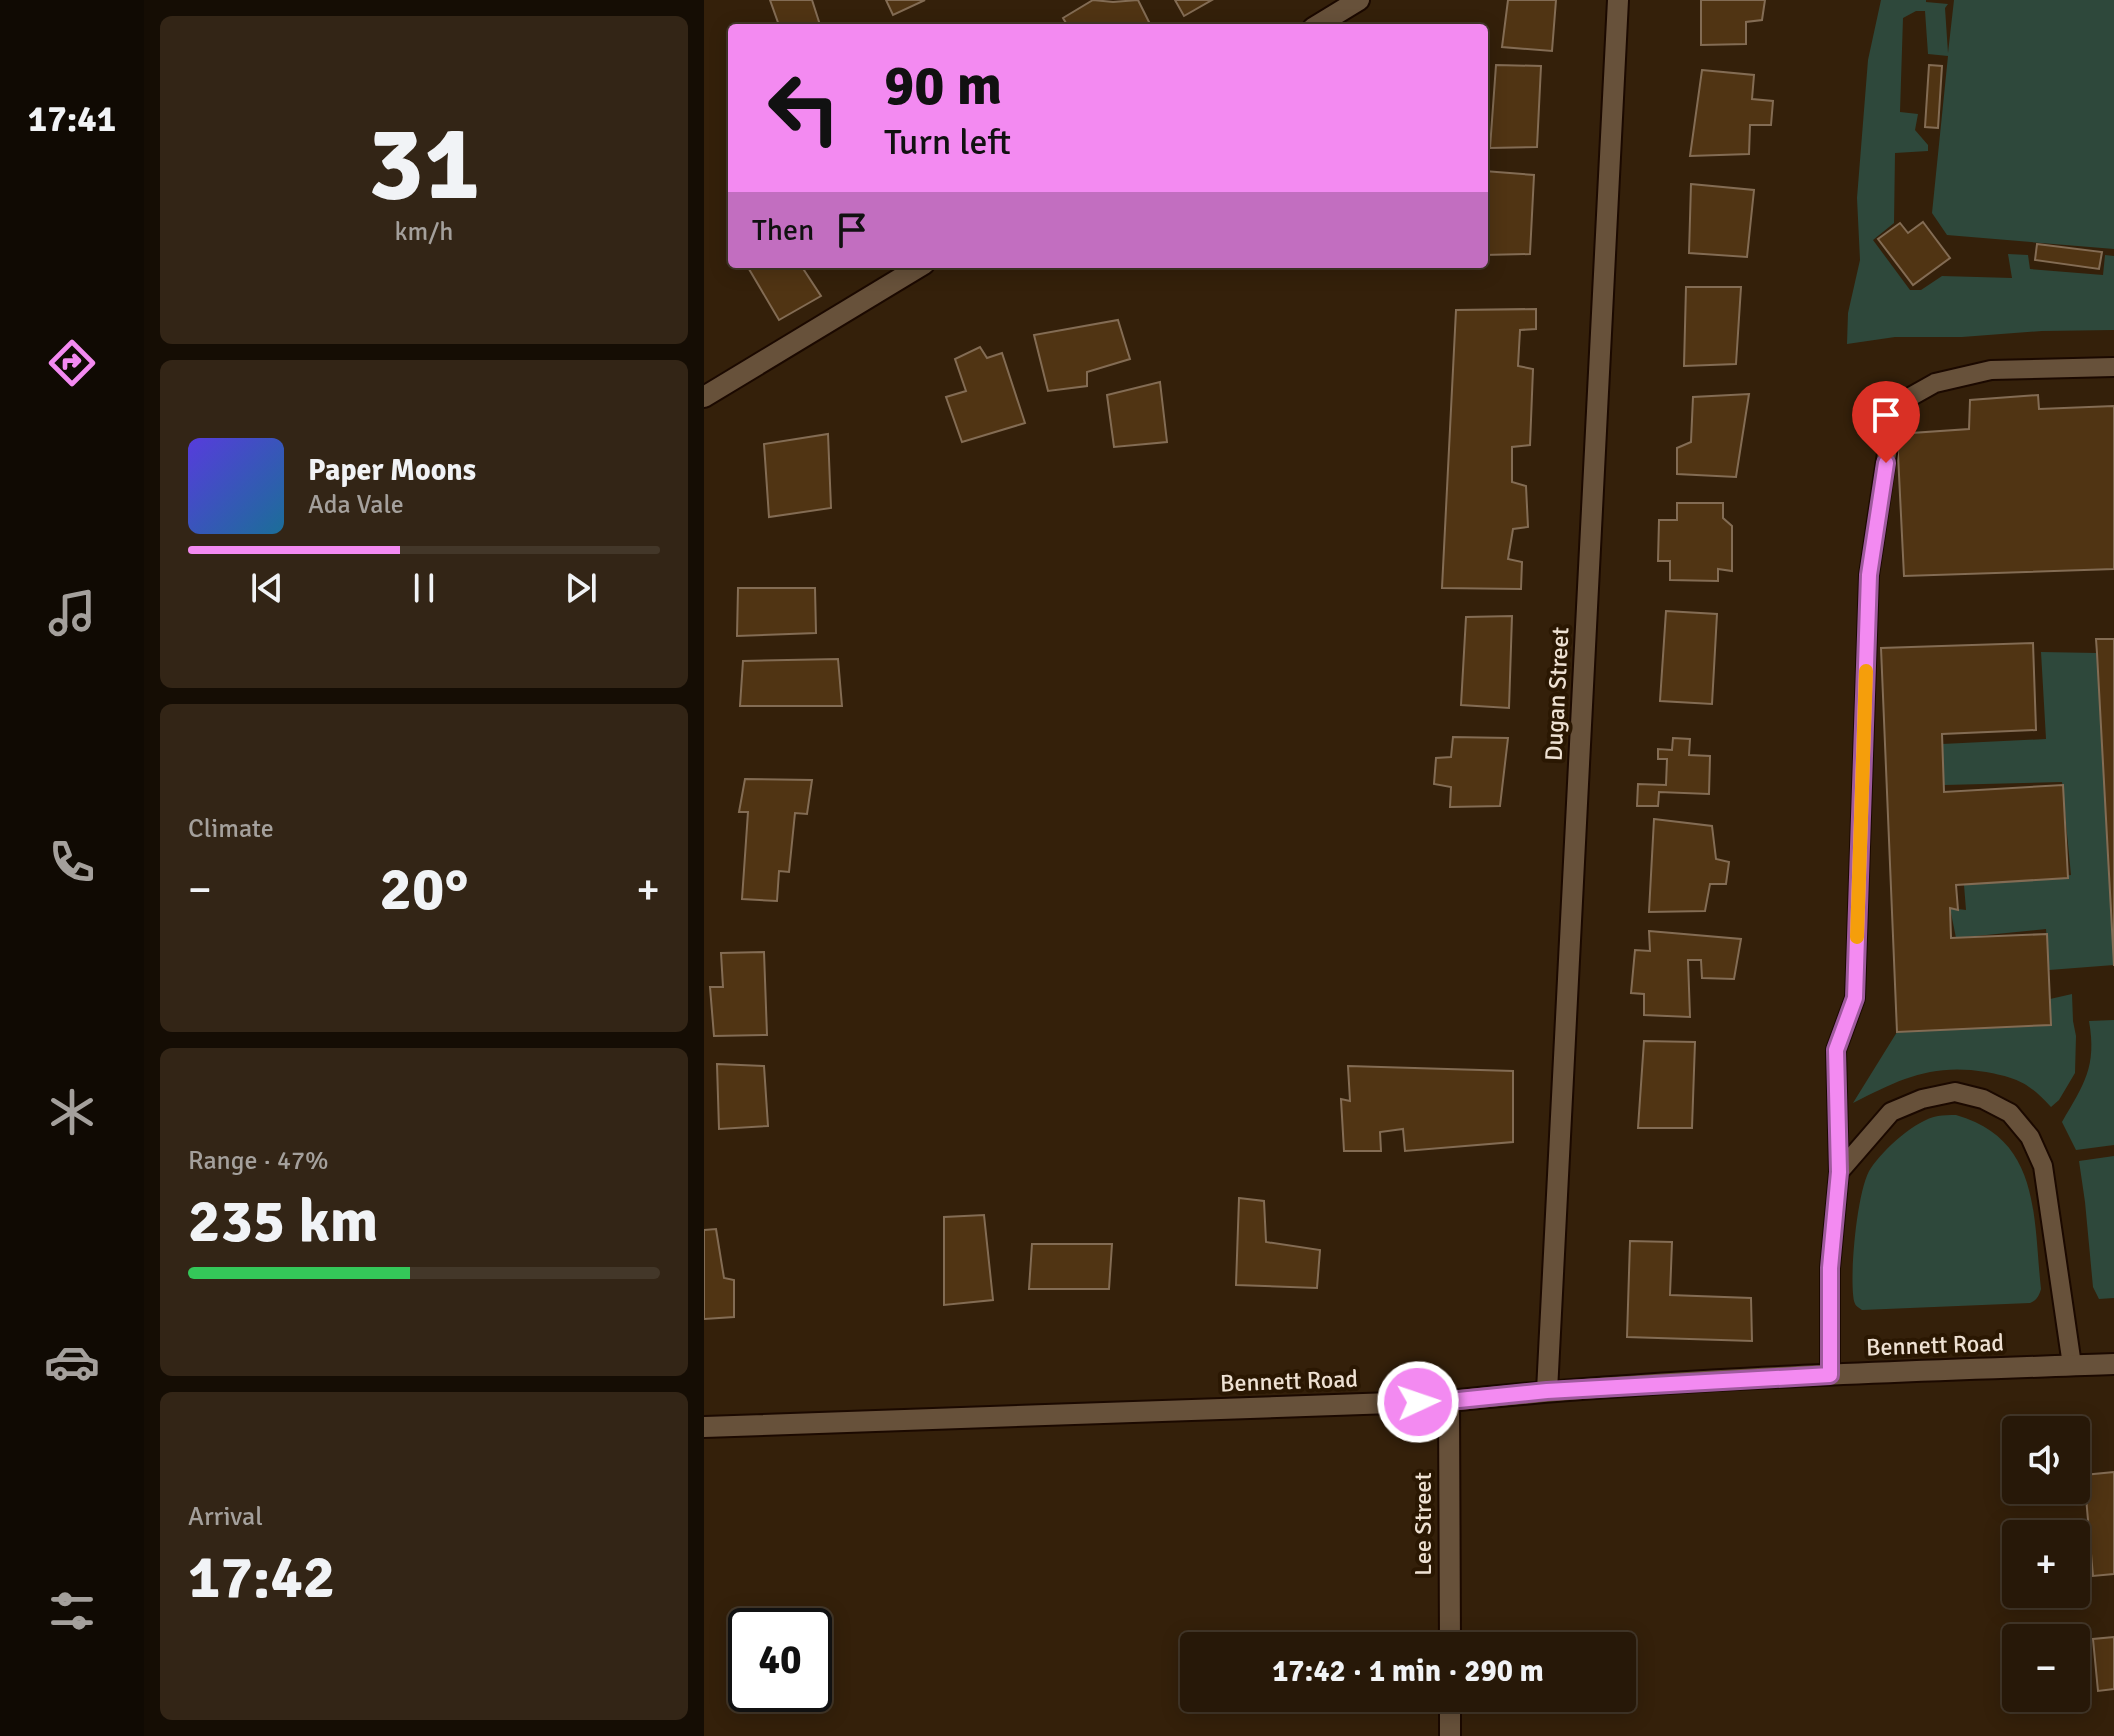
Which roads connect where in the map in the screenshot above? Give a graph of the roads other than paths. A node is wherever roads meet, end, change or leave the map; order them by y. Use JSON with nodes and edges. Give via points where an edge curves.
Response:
{"nodes":[{"id":1,"x":1359,"y":0,"type":"edge"},
{"id":2,"x":1618,"y":0,"type":"edge"},
{"id":3,"x":1320,"y":24,"type":"edge"},
{"id":4,"x":917,"y":268,"type":"edge"},
{"id":5,"x":2114,"y":367,"type":"edge"},
{"id":6,"x":704,"y":397,"type":"edge"},
{"id":7,"x":1839,"y":1172,"type":"junction"},
{"id":8,"x":2114,"y":1364,"type":"edge"},
{"id":9,"x":2072,"y":1365,"type":"junction"},
{"id":10,"x":1830,"y":1375,"type":"junction"},
{"id":11,"x":1547,"y":1391,"type":"junction"},
{"id":12,"x":1449,"y":1401,"type":"junction"},
{"id":13,"x":704,"y":1427,"type":"edge"},
{"id":14,"x":1450,"y":1632,"type":"edge"},
{"id":15,"x":1450,"y":1712,"type":"edge"},
{"id":16,"x":1450,"y":1736,"type":"edge"}],
"edges":[{"from":1,"to":3,"type":"street"},
{"from":2,"to":11,"type":"street","name":"Dugan Street"},
{"from":4,"to":6,"type":"street"},
{"from":5,"to":7,"type":"lane","via":[[1991,370],[1935,383],[1894,406],[1869,575],[1855,998],[1836,1050]]},
{"from":7,"to":9,"type":"lane","via":[[1891,1112],[1922,1099],[1955,1092],[2010,1113],[2030,1137],[2043,1166]]},
{"from":7,"to":10,"type":"lane","via":[[1830,1268]]},
{"from":8,"to":9,"type":"street","name":"Bennett Road"},
{"from":9,"to":10,"type":"street","name":"Bennett Road"},
{"from":10,"to":11,"type":"street","name":"Bennett Road"},
{"from":11,"to":12,"type":"street","name":"Bennett Road"},
{"from":12,"to":13,"type":"street","name":"Bennett Road"},
{"from":12,"to":14,"type":"street","name":"Lee Street"},
{"from":15,"to":16,"type":"street"}]}
